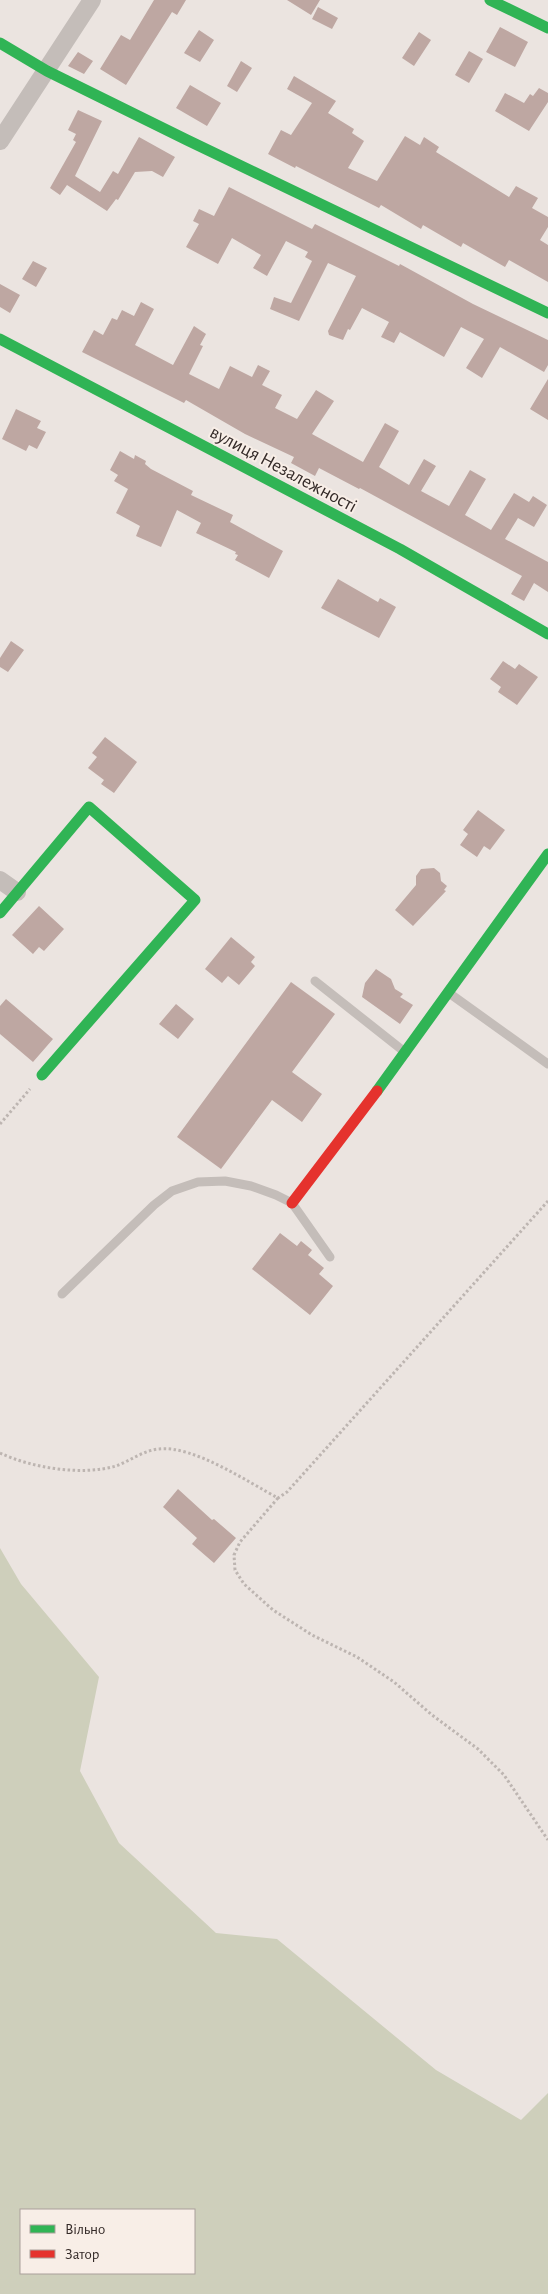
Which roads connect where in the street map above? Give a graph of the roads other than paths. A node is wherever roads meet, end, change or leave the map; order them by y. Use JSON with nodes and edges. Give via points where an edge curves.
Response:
{"nodes":[{"id":1,"x":92,"y":0,"type":"edge"},
{"id":2,"x":490,"y":0,"type":"edge"},
{"id":3,"x":548,"y":28,"type":"edge"},
{"id":4,"x":0,"y":43,"type":"edge"},
{"id":5,"x":48,"y":71,"type":"junction"},
{"id":6,"x":0,"y":142,"type":"edge"},
{"id":7,"x":548,"y":312,"type":"edge"},
{"id":8,"x":0,"y":338,"type":"edge"},
{"id":9,"x":548,"y":634,"type":"edge"},
{"id":10,"x":548,"y":854,"type":"edge"},
{"id":11,"x":0,"y":880,"type":"edge"},
{"id":12,"x":16,"y":892,"type":"junction"},
{"id":13,"x":0,"y":913,"type":"edge"},
{"id":14,"x":315,"y":982,"type":"dead end"},
{"id":15,"x":449,"y":993,"type":"junction"},
{"id":16,"x":406,"y":1053,"type":"junction"},
{"id":17,"x":548,"y":1064,"type":"edge"},
{"id":18,"x":42,"y":1076,"type":"road end"},
{"id":19,"x":292,"y":1203,"type":"junction"},
{"id":20,"x":330,"y":1257,"type":"dead end"},
{"id":21,"x":62,"y":1294,"type":"dead end"}],
"edges":[{"from":1,"to":5,"type":"street"},
{"from":2,"to":3,"type":"street"},
{"from":4,"to":5,"type":"street"},
{"from":5,"to":6,"type":"street"},
{"from":5,"to":7,"type":"street"},
{"from":8,"to":9,"type":"street","name":"вулиця Незалежності","via":[[400,549]]},
{"from":10,"to":15,"type":"street"},
{"from":11,"to":12,"type":"street"},
{"from":12,"to":13,"type":"street"},
{"from":12,"to":18,"type":"street","via":[[89,807],[195,900]]},
{"from":14,"to":16,"type":"lane"},
{"from":15,"to":16,"type":"street"},
{"from":15,"to":17,"type":"lane"},
{"from":16,"to":19,"type":"street"},
{"from":19,"to":20,"type":"lane"},
{"from":19,"to":21,"type":"lane","via":[[259,1189],[225,1181],[198,1182],[172,1191]]}]}
